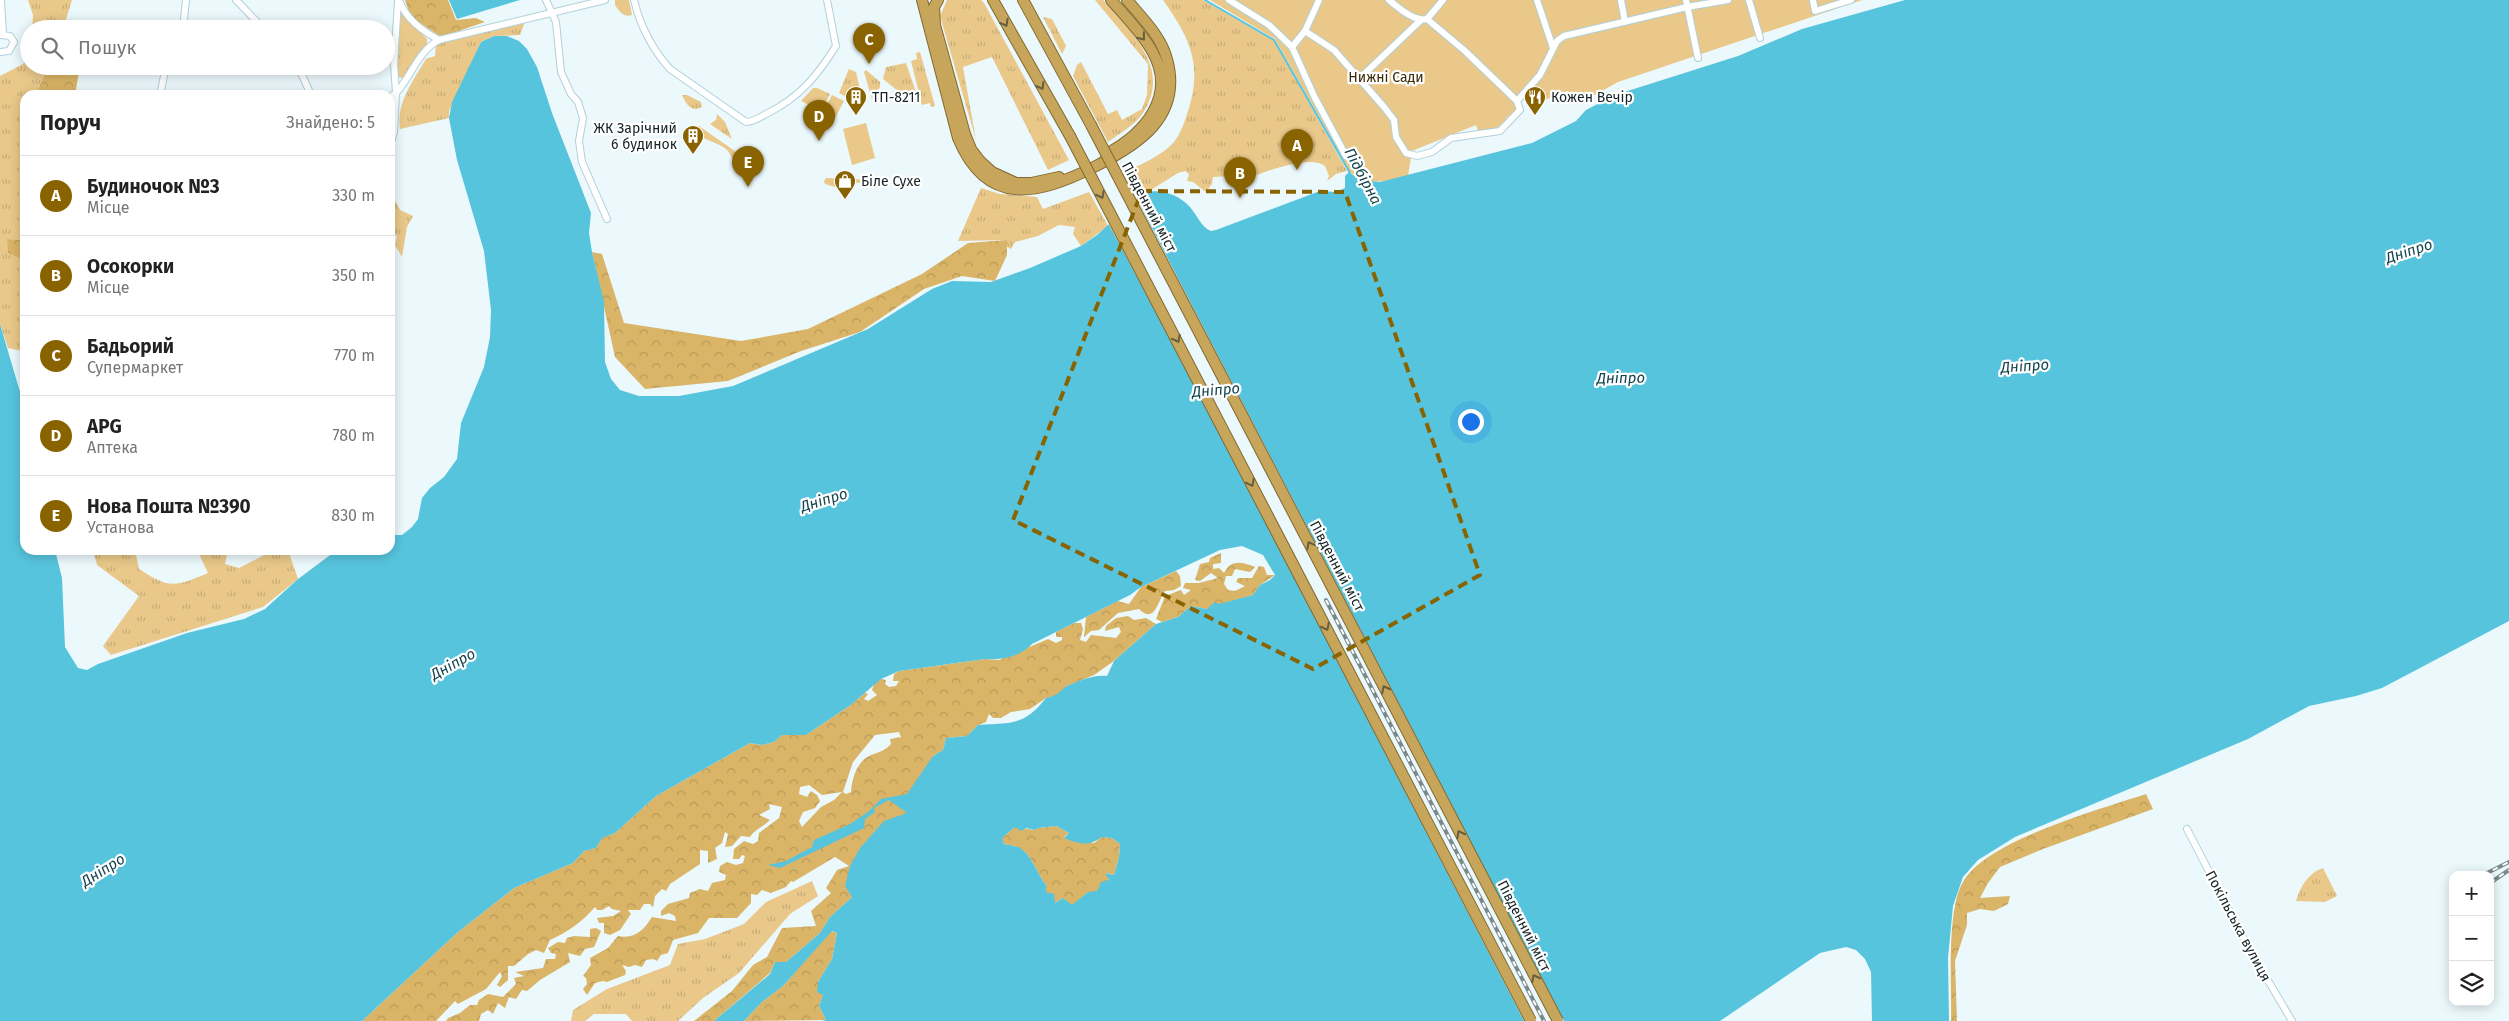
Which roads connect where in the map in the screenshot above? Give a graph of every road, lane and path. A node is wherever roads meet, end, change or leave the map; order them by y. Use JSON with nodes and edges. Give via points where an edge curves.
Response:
{"nodes":[{"id":1,"x":1,"y":0,"type":"edge"},
{"id":2,"x":186,"y":0,"type":"edge"},
{"id":3,"x":236,"y":0,"type":"edge"},
{"id":4,"x":398,"y":0,"type":"edge"},
{"id":5,"x":546,"y":0,"type":"edge"},
{"id":6,"x":605,"y":0,"type":"edge"},
{"id":7,"x":634,"y":0,"type":"edge"},
{"id":8,"x":827,"y":0,"type":"edge"},
{"id":9,"x":922,"y":0,"type":"edge"},
{"id":10,"x":938,"y":0,"type":"edge"},
{"id":11,"x":1023,"y":0,"type":"edge"},
{"id":12,"x":1111,"y":0,"type":"edge"},
{"id":13,"x":1127,"y":0,"type":"edge"},
{"id":14,"x":1229,"y":0,"type":"edge"},
{"id":15,"x":1319,"y":0,"type":"edge"},
{"id":16,"x":1389,"y":0,"type":"edge"},
{"id":17,"x":1443,"y":0,"type":"edge"},
{"id":18,"x":1537,"y":0,"type":"edge"},
{"id":19,"x":1621,"y":0,"type":"edge"},
{"id":20,"x":1728,"y":0,"type":"edge"},
{"id":21,"x":1749,"y":0,"type":"edge"},
{"id":22,"x":1813,"y":0,"type":"edge"},
{"id":23,"x":1851,"y":0,"type":"edge"},
{"id":24,"x":993,"y":1,"type":"edge"},
{"id":25,"x":1686,"y":4,"type":"edge"},
{"id":26,"x":550,"y":12,"type":"junction"},
{"id":27,"x":184,"y":20,"type":"edge"},
{"id":28,"x":255,"y":20,"type":"edge"},
{"id":29,"x":1424,"y":20,"type":"junction"},
{"id":30,"x":1625,"y":22,"type":"junction"},
{"id":31,"x":1305,"y":31,"type":"junction"},
{"id":32,"x":1,"y":34,"type":"edge"},
{"id":33,"x":1760,"y":38,"type":"dead end"},
{"id":34,"x":439,"y":40,"type":"junction"},
{"id":35,"x":1292,"y":47,"type":"junction"},
{"id":36,"x":395,"y":48,"type":"edge"},
{"id":37,"x":1553,"y":48,"type":"junction"},
{"id":38,"x":0,"y":52,"type":"edge"},
{"id":39,"x":1698,"y":58,"type":"dead end"},
{"id":40,"x":164,"y":75,"type":"edge"},
{"id":41,"x":302,"y":75,"type":"edge"},
{"id":42,"x":394,"y":75,"type":"edge"},
{"id":43,"x":1360,"y":78,"type":"junction"},
{"id":44,"x":161,"y":90,"type":"edge"},
{"id":45,"x":309,"y":90,"type":"edge"},
{"id":46,"x":393,"y":90,"type":"edge"},
{"id":47,"x":395,"y":93,"type":"edge"},
{"id":48,"x":1517,"y":100,"type":"junction"},
{"id":49,"x":1106,"y":154,"type":"junction"},
{"id":50,"x":1346,"y":156,"type":"dead end"},
{"id":51,"x":607,"y":219,"type":"dead end"},
{"id":52,"x":2187,"y":829,"type":"dead end"},
{"id":53,"x":1531,"y":1021,"type":"edge"},
{"id":54,"x":1558,"y":1021,"type":"edge"},
{"id":55,"x":2292,"y":1021,"type":"edge"}],
"edges":[{"from":1,"to":32,"type":"street"},
{"from":2,"to":27,"type":"street"},
{"from":3,"to":28,"type":"street"},
{"from":4,"to":34,"type":"street","via":[[404,14]]},
{"from":4,"to":36,"type":"street"},
{"from":5,"to":26,"type":"street"},
{"from":6,"to":26,"type":"street"},
{"from":7,"to":8,"type":"street","via":[[638,19],[670,69],[746,122],[788,103],[819,73],[836,46]]},
{"from":9,"to":13,"type":"highway","via":[[958,138],[966,155],[994,183],[1027,190],[1047,188],[1069,180],[1119,155],[1143,138],[1159,119],[1169,91],[1168,60],[1163,46]]},
{"from":10,"to":49,"type":"highway","via":[[934,7],[935,25],[966,134],[980,161],[1003,178],[1016,183],[1031,183],[1056,178]]},
{"from":11,"to":49,"type":"highway","name":"Південний міст","bridge":true},
{"from":12,"to":49,"type":"highway","one_way":true,"via":[[1152,51],[1160,77],[1160,94],[1143,128]]},
{"from":14,"to":35,"type":"street","via":[[1269,25]]},
{"from":15,"to":31,"type":"street"},
{"from":16,"to":29,"type":"street"},
{"from":17,"to":29,"type":"street"},
{"from":18,"to":37,"type":"street"},
{"from":19,"to":30,"type":"street"},
{"from":20,"to":25,"type":"street"},
{"from":21,"to":33,"type":"street"},
{"from":22,"to":23,"type":"street","via":[[1815,11]]},
{"from":24,"to":53,"type":"highway","one_way":true,"bridge":true,"via":[[1070,136]]},
{"from":25,"to":30,"type":"street"},
{"from":25,"to":39,"type":"street"},
{"from":26,"to":34,"type":"street"},
{"from":26,"to":51,"type":"street","via":[[556,22],[561,72],[583,118],[579,141],[582,162]]},
{"from":29,"to":43,"type":"street"},
{"from":29,"to":48,"type":"street","via":[[1465,51]]},
{"from":30,"to":37,"type":"street","via":[[1564,36]]},
{"from":31,"to":35,"type":"street"},
{"from":31,"to":43,"type":"street","via":[[1334,50]]},
{"from":32,"to":38,"type":"street","via":[[10,36],[13,46],[9,52]]},
{"from":34,"to":47,"type":"street","via":[[429,45],[406,82]]},
{"from":35,"to":50,"type":"street"},
{"from":37,"to":48,"type":"street","via":[[1540,75]]},
{"from":40,"to":44,"type":"street"},
{"from":41,"to":45,"type":"street"},
{"from":42,"to":46,"type":"street"},
{"from":43,"to":48,"type":"street","via":[[1394,120],[1396,137],[1406,153],[1417,156],[1432,152],[1451,138],[1500,131],[1520,110]]},
{"from":54,"to":49,"type":"highway","name":"Південний міст","one_way":true,"bridge":true},
{"from":52,"to":55,"type":"street","name":"Покільська вулиця","via":[[2247,945]]}]}
